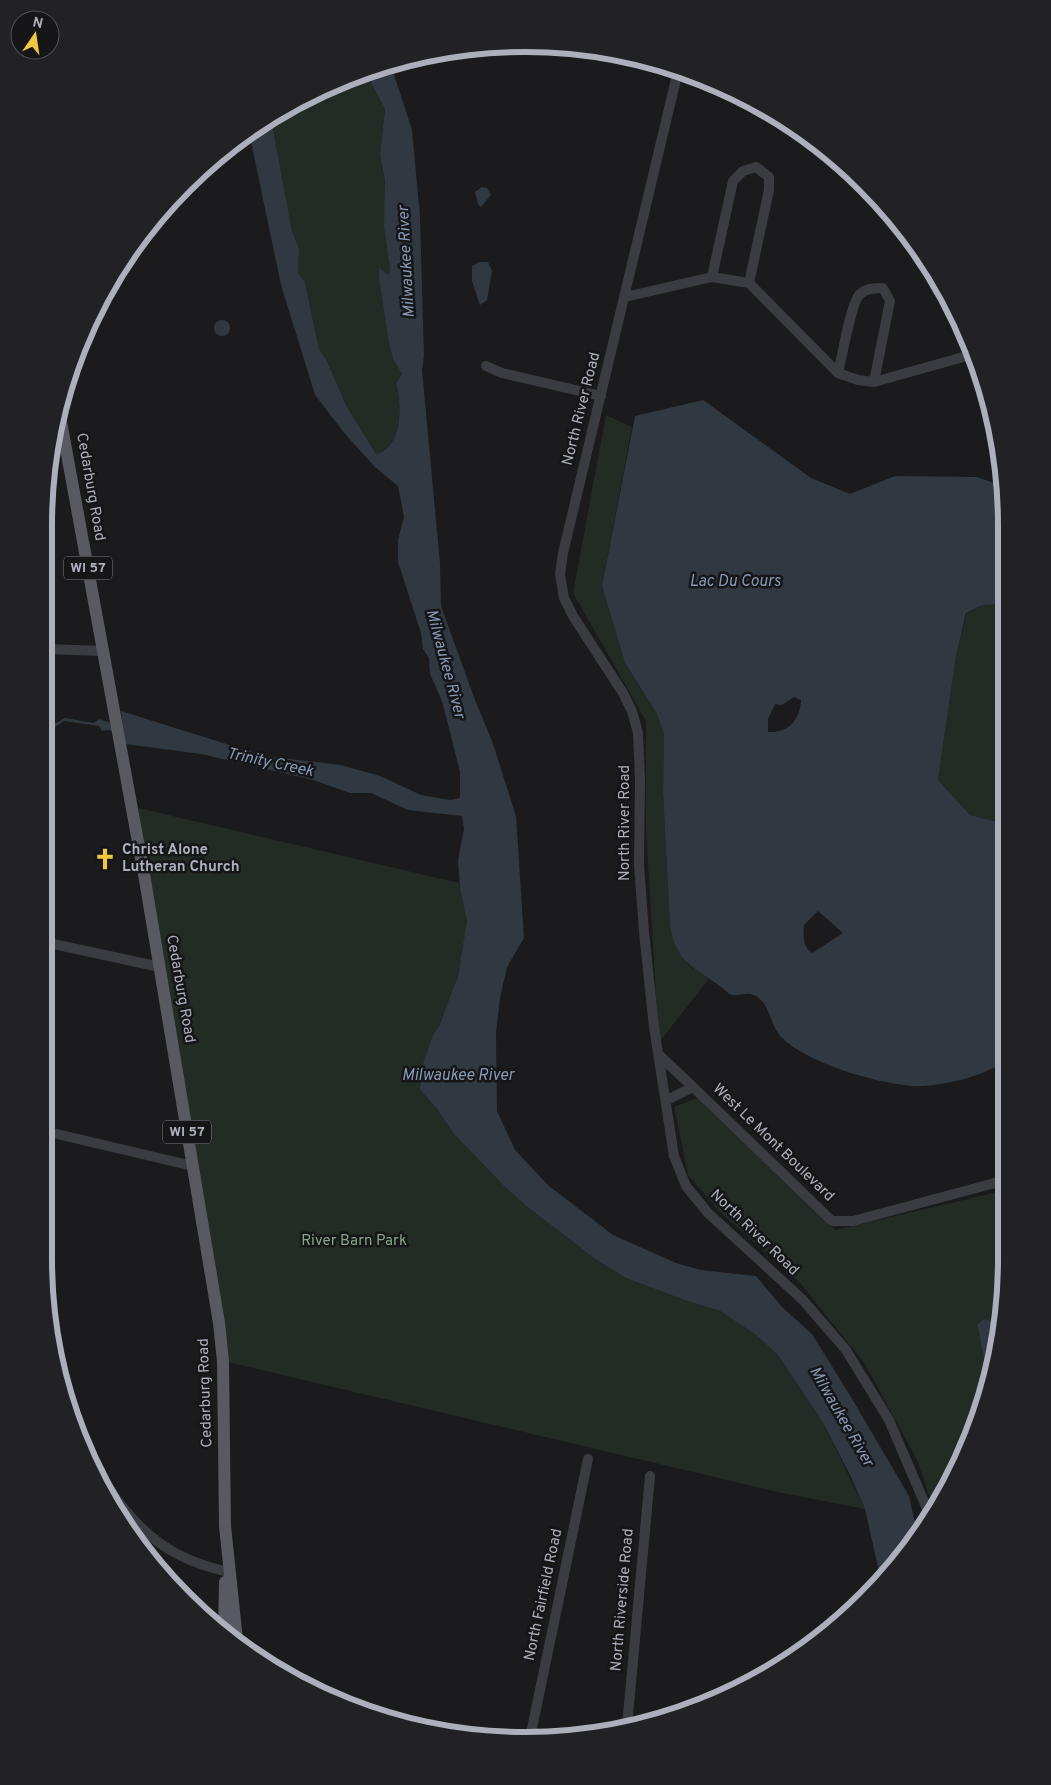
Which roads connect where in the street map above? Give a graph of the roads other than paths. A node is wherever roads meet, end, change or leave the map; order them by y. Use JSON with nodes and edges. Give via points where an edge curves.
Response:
{"nodes":[{"id":1,"x":676,"y":78,"type":"edge"},
{"id":2,"x":712,"y":277,"type":"junction"},
{"id":3,"x":748,"y":283,"type":"junction"},
{"id":4,"x":625,"y":297,"type":"junction"},
{"id":5,"x":967,"y":356,"type":"edge"},
{"id":6,"x":486,"y":366,"type":"dead end"},
{"id":7,"x":838,"y":373,"type":"junction"},
{"id":8,"x":874,"y":382,"type":"junction"},
{"id":9,"x":601,"y":396,"type":"junction"},
{"id":10,"x":61,"y":439,"type":"edge"},
{"id":11,"x":52,"y":648,"type":"edge"},
{"id":12,"x":102,"y":651,"type":"junction"},
{"id":13,"x":52,"y":944,"type":"edge"},
{"id":14,"x":160,"y":967,"type":"junction"},
{"id":15,"x":659,"y":1055,"type":"junction"},
{"id":16,"x":693,"y":1087,"type":"junction"},
{"id":17,"x":667,"y":1100,"type":"junction"},
{"id":18,"x":52,"y":1133,"type":"edge"},
{"id":19,"x":193,"y":1166,"type":"junction"},
{"id":20,"x":998,"y":1182,"type":"edge"},
{"id":21,"x":588,"y":1459,"type":"dead end"},
{"id":22,"x":650,"y":1476,"type":"dead end"},
{"id":23,"x":927,"y":1509,"type":"edge"},
{"id":24,"x":127,"y":1514,"type":"edge"},
{"id":25,"x":229,"y":1572,"type":"junction"},
{"id":26,"x":224,"y":1623,"type":"edge"},
{"id":27,"x":236,"y":1634,"type":"edge"},
{"id":28,"x":626,"y":1721,"type":"edge"},
{"id":29,"x":531,"y":1732,"type":"edge"}],
"edges":[{"from":1,"to":4,"type":"street","name":"North River Road"},
{"from":2,"to":3,"type":"street"},
{"from":2,"to":3,"type":"street","via":[[733,181],[743,171],[756,167],[768,177],[769,190]]},
{"from":2,"to":4,"type":"street"},
{"from":3,"to":7,"type":"street"},
{"from":4,"to":9,"type":"street","name":"North River Road"},
{"from":5,"to":8,"type":"street"},
{"from":6,"to":9,"type":"street","via":[[502,373]]},
{"from":7,"to":8,"type":"street"},
{"from":7,"to":8,"type":"street","via":[[853,308],[860,294],[870,288],[883,288],[890,301]]},
{"from":9,"to":15,"type":"street","name":"North River Road","via":[[560,574],[564,598],[573,616],[623,693],[636,723],[640,758],[638,825],[642,910]]},
{"from":10,"to":12,"type":"main road","name":"Cedarburg Road","number":"WI 57"},
{"from":11,"to":12,"type":"street"},
{"from":12,"to":14,"type":"main road","name":"Cedarburg Road","number":"WI 57"},
{"from":13,"to":14,"type":"street"},
{"from":14,"to":19,"type":"main road","name":"Cedarburg Road","number":"WI 57"},
{"from":15,"to":16,"type":"street","name":"West Le Mont Boulevard"},
{"from":15,"to":17,"type":"street","name":"North River Road"},
{"from":16,"to":17,"type":"street","name":"West Le Mont Boulevard"},
{"from":16,"to":20,"type":"street","name":"West Le Mont Boulevard","via":[[832,1220],[853,1221]]},
{"from":17,"to":23,"type":"street","name":"North River Road","via":[[674,1156],[686,1186],[708,1213],[803,1300],[846,1350],[889,1420]]},
{"from":18,"to":19,"type":"street"},
{"from":19,"to":25,"type":"main road","name":"Cedarburg Road","number":"WI 57","via":[[223,1361],[224,1526]]},
{"from":21,"to":29,"type":"street","name":"North Fairfield Road"},
{"from":22,"to":28,"type":"street","name":"North Riverside Road"},
{"from":24,"to":25,"type":"street","via":[[177,1556],[203,1567]]},
{"from":25,"to":26,"type":"main road","name":"Cedarburg Road","number":"WI 57","via":[[224,1587]]},
{"from":25,"to":27,"type":"main road","name":"Cedarburg Road","number":"WI 57"}]}
